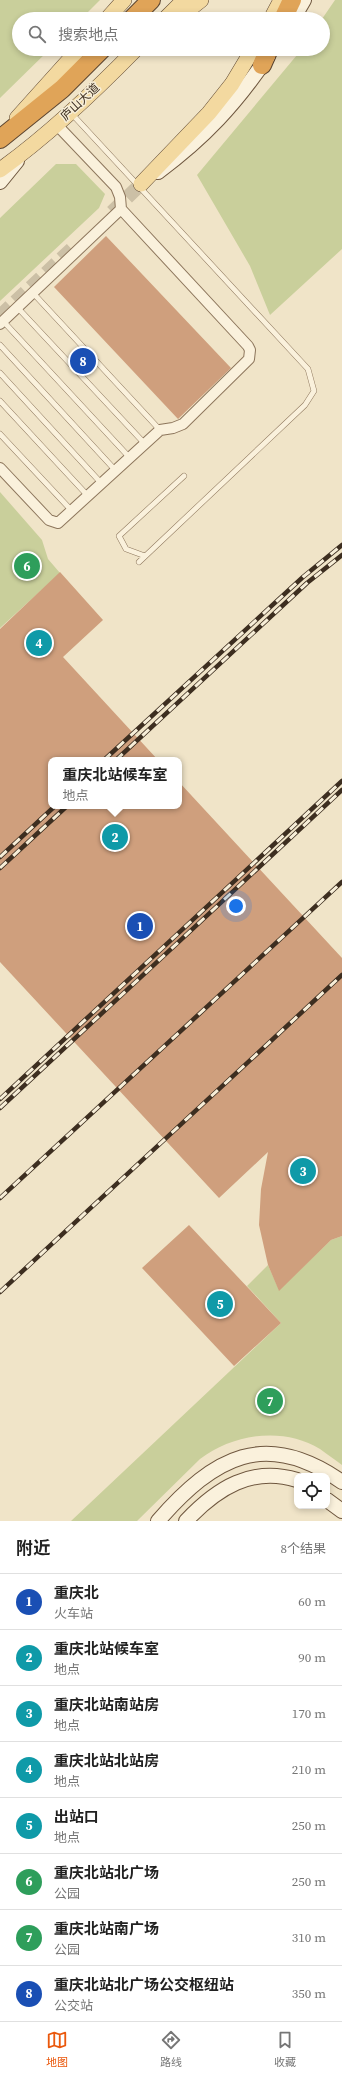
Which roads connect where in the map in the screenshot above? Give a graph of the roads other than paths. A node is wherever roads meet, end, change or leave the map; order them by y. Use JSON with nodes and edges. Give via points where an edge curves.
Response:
{"nodes":[{"id":1,"x":124,"y":0,"type":"edge"},
{"id":2,"x":151,"y":0,"type":"edge"},
{"id":3,"x":184,"y":0,"type":"edge"},
{"id":4,"x":201,"y":0,"type":"edge"},
{"id":5,"x":281,"y":0,"type":"edge"},
{"id":6,"x":292,"y":0,"type":"edge"},
{"id":7,"x":304,"y":0,"type":"edge"},
{"id":8,"x":113,"y":12,"type":"edge"},
{"id":9,"x":139,"y":12,"type":"edge"},
{"id":10,"x":172,"y":12,"type":"edge"},
{"id":11,"x":186,"y":12,"type":"edge"},
{"id":12,"x":275,"y":12,"type":"edge"},
{"id":13,"x":286,"y":12,"type":"edge"},
{"id":14,"x":297,"y":12,"type":"edge"},
{"id":15,"x":73,"y":56,"type":"edge"},
{"id":16,"x":95,"y":56,"type":"edge"},
{"id":17,"x":130,"y":56,"type":"edge"},
{"id":18,"x":132,"y":56,"type":"edge"},
{"id":19,"x":249,"y":56,"type":"edge"},
{"id":20,"x":266,"y":57,"type":"edge"},
{"id":21,"x":123,"y":63,"type":"junction"},
{"id":22,"x":70,"y":111,"type":"junction"},
{"id":23,"x":56,"y":124,"type":"junction"},
{"id":24,"x":0,"y":138,"type":"edge"},
{"id":25,"x":22,"y":154,"type":"junction"},
{"id":26,"x":0,"y":170,"type":"edge"},
{"id":27,"x":0,"y":182,"type":"edge"},
{"id":28,"x":141,"y":184,"type":"joint"},
{"id":29,"x":121,"y":209,"type":"junction"},
{"id":30,"x":32,"y":293,"type":"junction"},
{"id":31,"x":17,"y":307,"type":"junction"},
{"id":32,"x":2,"y":322,"type":"edge"},
{"id":33,"x":0,"y":345,"type":"edge"},
{"id":34,"x":0,"y":373,"type":"edge"},
{"id":35,"x":0,"y":401,"type":"edge"},
{"id":36,"x":160,"y":430,"type":"junction"},
{"id":37,"x":0,"y":434,"type":"edge"},
{"id":38,"x":145,"y":444,"type":"junction"},
{"id":39,"x":130,"y":458,"type":"junction"},
{"id":40,"x":0,"y":468,"type":"edge"},
{"id":41,"x":116,"y":471,"type":"junction"},
{"id":42,"x":184,"y":476,"type":"dead end"},
{"id":43,"x":102,"y":484,"type":"junction"},
{"id":44,"x":89,"y":497,"type":"junction"},
{"id":45,"x":72,"y":512,"type":"junction"},
{"id":46,"x":145,"y":556,"type":"junction"},
{"id":47,"x":139,"y":562,"type":"dead end"},
{"id":48,"x":294,"y":1479,"type":"edge"},
{"id":49,"x":342,"y":1482,"type":"edge"},
{"id":50,"x":330,"y":1502,"type":"edge"},
{"id":51,"x":342,"y":1511,"type":"edge"},
{"id":52,"x":158,"y":1521,"type":"edge"},
{"id":53,"x":186,"y":1521,"type":"edge"}],
"edges":[{"from":1,"to":8,"type":"main road"},
{"from":2,"to":9,"type":"highway"},
{"from":3,"to":10,"type":"main road"},
{"from":4,"to":11,"type":"main road"},
{"from":5,"to":12,"type":"main road"},
{"from":6,"to":13,"type":"highway"},
{"from":7,"to":14,"type":"street"},
{"from":15,"to":24,"type":"main road"},
{"from":16,"to":24,"type":"highway","via":[[62,90]]},
{"from":17,"to":21,"type":"main road","name":"庐山大道"},
{"from":18,"to":21,"type":"main road"},
{"from":19,"to":28,"type":"main road","via":[[232,84],[208,113]]},
{"from":20,"to":28,"type":"street","via":[[222,117],[188,150]]},
{"from":21,"to":22,"type":"main road","name":"庐山大道"},
{"from":22,"to":23,"type":"main road","name":"庐山大道"},
{"from":22,"to":46,"type":"lane","via":[[308,369],[314,391],[306,405]]},
{"from":23,"to":25,"type":"main road","name":"庐山大道"},
{"from":23,"to":29,"type":"street","via":[[116,187]]},
{"from":25,"to":26,"type":"main road","name":"庐山大道"},
{"from":25,"to":27,"type":"street","name":"庐山大道"},
{"from":29,"to":30,"type":"street"},
{"from":29,"to":36,"type":"street","via":[[250,350],[246,363],[183,424]]},
{"from":30,"to":31,"type":"street"},
{"from":30,"to":36,"type":"lane"},
{"from":31,"to":32,"type":"street"},
{"from":31,"to":38,"type":"lane"},
{"from":32,"to":39,"type":"lane"},
{"from":33,"to":41,"type":"lane"},
{"from":34,"to":43,"type":"lane"},
{"from":35,"to":44,"type":"lane"},
{"from":36,"to":38,"type":"street"},
{"from":37,"to":45,"type":"lane"},
{"from":38,"to":39,"type":"street"},
{"from":39,"to":41,"type":"street"},
{"from":40,"to":45,"type":"street","via":[[52,522],[58,524]]},
{"from":41,"to":43,"type":"street"},
{"from":42,"to":46,"type":"lane","via":[[119,536],[126,549]]},
{"from":43,"to":44,"type":"street"},
{"from":44,"to":45,"type":"street"},
{"from":46,"to":47,"type":"lane"},
{"from":48,"to":53,"type":"street","via":[[271,1475],[243,1479],[214,1495]]},
{"from":49,"to":52,"type":"street","via":[[323,1468],[302,1458],[272,1453],[238,1458],[202,1478]]},
{"from":50,"to":51,"type":"street"}]}
